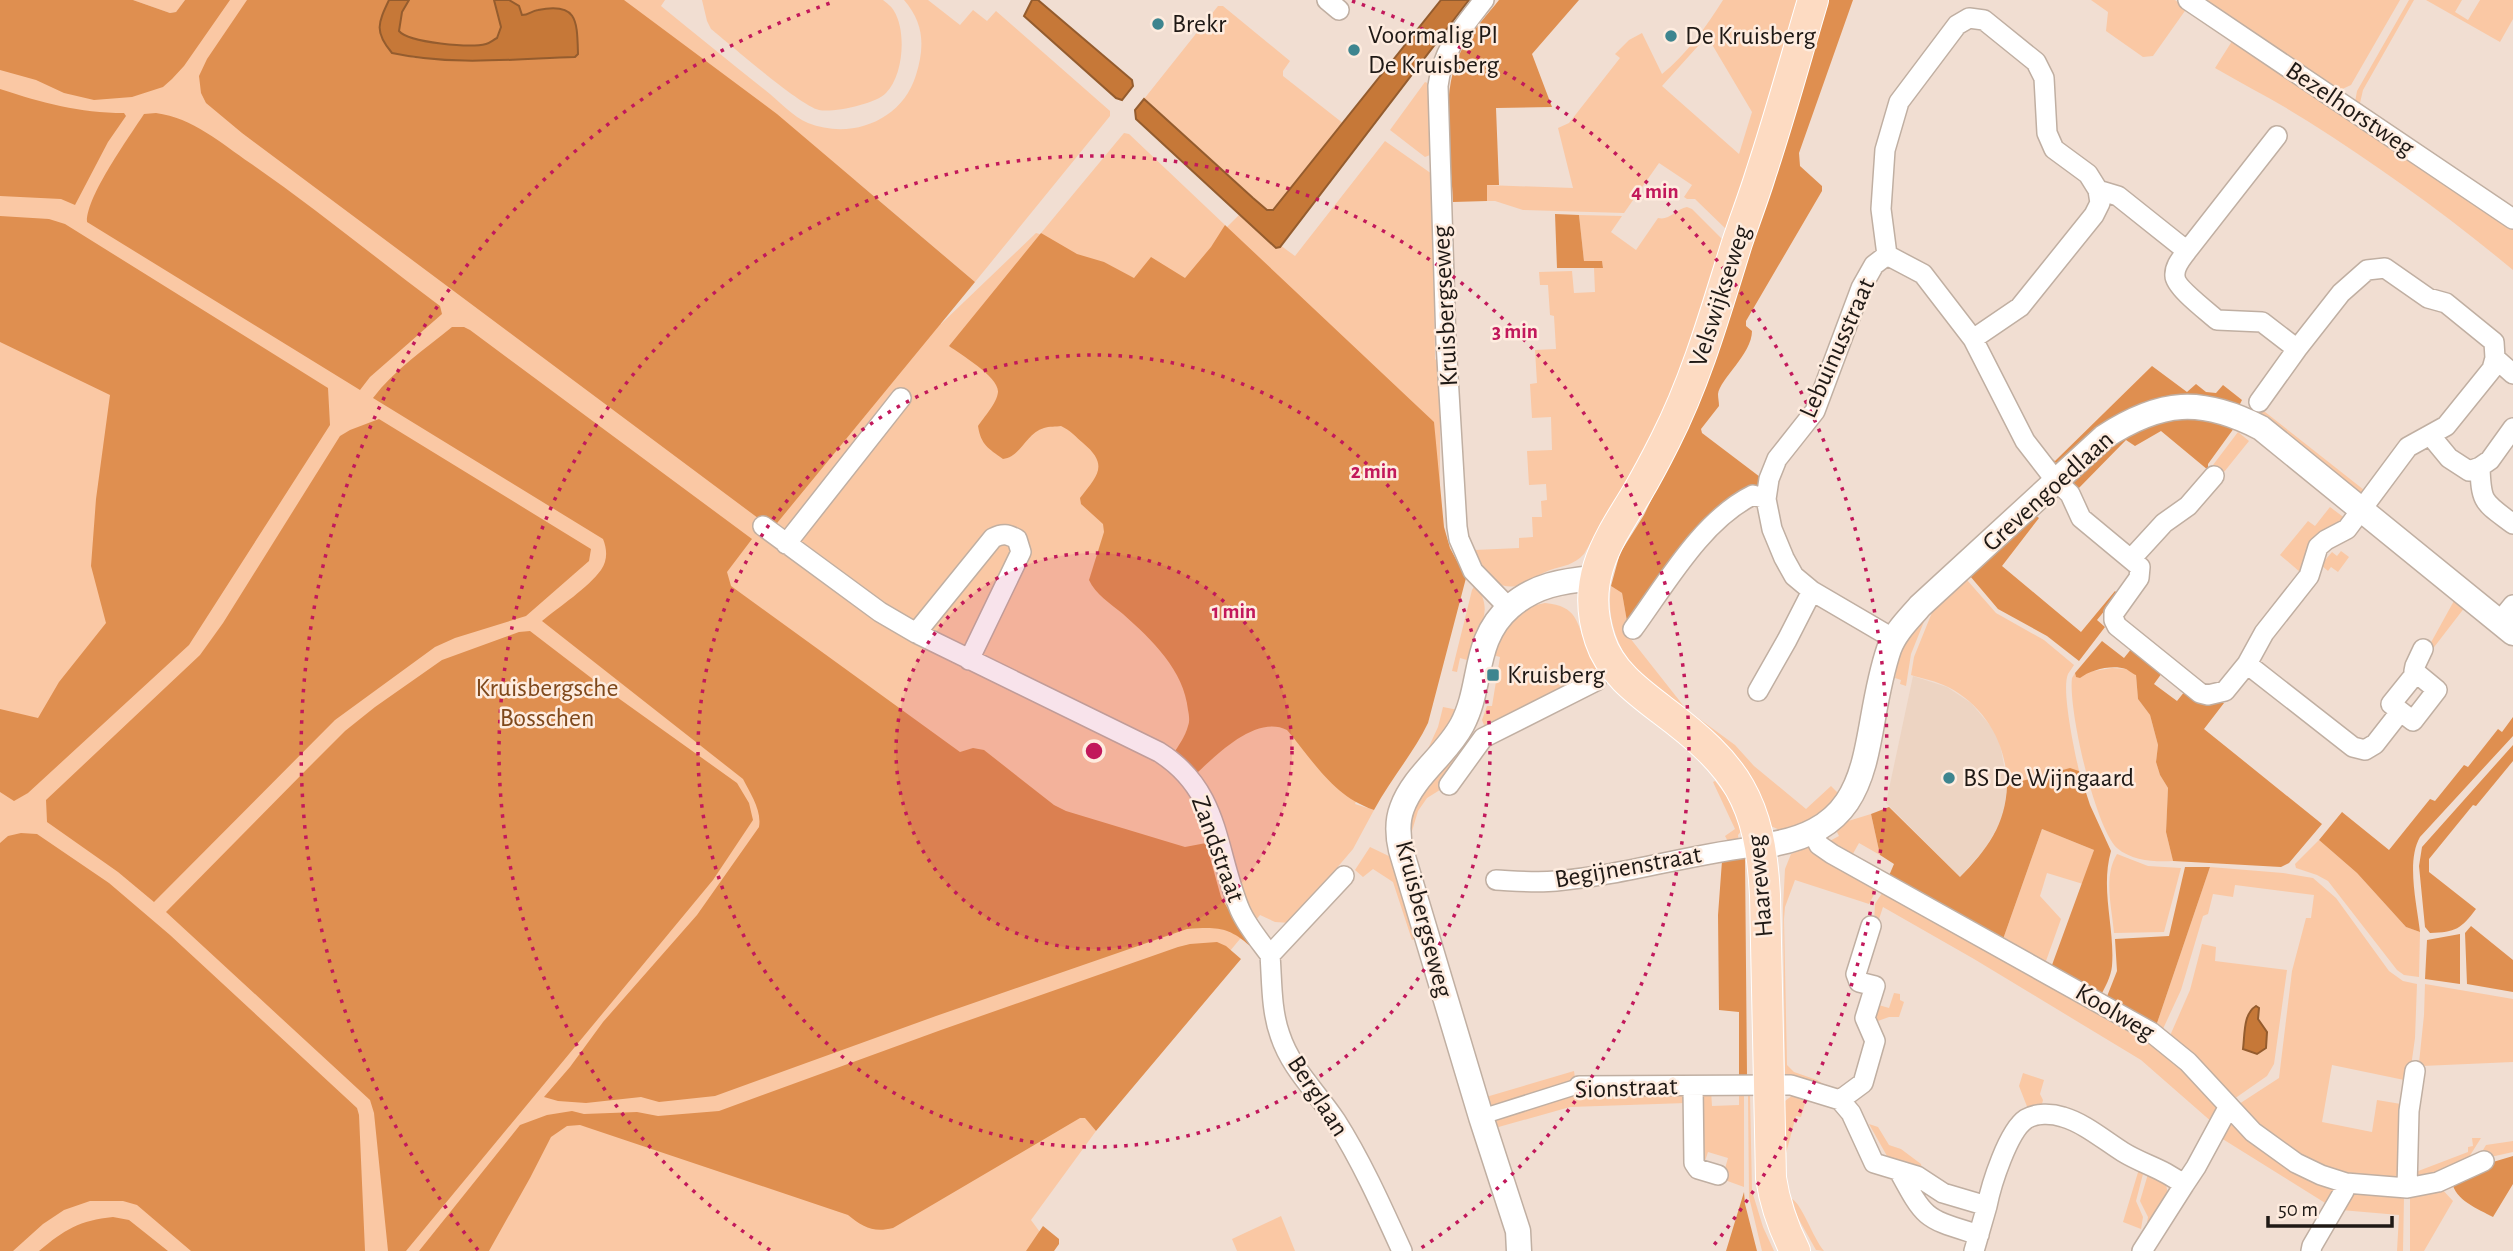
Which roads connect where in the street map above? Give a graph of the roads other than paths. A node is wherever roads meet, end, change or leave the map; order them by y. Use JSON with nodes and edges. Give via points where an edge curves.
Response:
{"nodes":[{"id":1,"x":1484,"y":0,"type":"edge"},
{"id":2,"x":1813,"y":0,"type":"edge"},
{"id":3,"x":2188,"y":0,"type":"edge"},
{"id":4,"x":2277,"y":136,"type":"dead end"},
{"id":5,"x":2098,"y":190,"type":"junction"},
{"id":6,"x":2513,"y":219,"type":"edge"},
{"id":7,"x":2188,"y":251,"type":"junction"},
{"id":8,"x":1887,"y":255,"type":"junction"},
{"id":9,"x":1973,"y":339,"type":"junction"},
{"id":10,"x":2297,"y":349,"type":"junction"},
{"id":11,"x":2495,"y":358,"type":"junction"},
{"id":12,"x":2513,"y":374,"type":"edge"},
{"id":13,"x":901,"y":398,"type":"dead end"},
{"id":14,"x":2259,"y":401,"type":"dead end"},
{"id":15,"x":2513,"y":428,"type":"edge"},
{"id":16,"x":2430,"y":435,"type":"junction"},
{"id":17,"x":2480,"y":467,"type":"junction"},
{"id":18,"x":2214,"y":476,"type":"dead end"},
{"id":19,"x":2056,"y":481,"type":"junction"},
{"id":20,"x":1766,"y":499,"type":"junction"},
{"id":21,"x":2361,"y":510,"type":"junction"},
{"id":22,"x":2513,"y":524,"type":"edge"},
{"id":23,"x":763,"y":526,"type":"dead end"},
{"id":24,"x":786,"y":544,"type":"junction"},
{"id":25,"x":2132,"y":559,"type":"junction"},
{"id":26,"x":1594,"y":578,"type":"junction"},
{"id":27,"x":1812,"y":591,"type":"junction"},
{"id":28,"x":1508,"y":608,"type":"junction"},
{"id":29,"x":2509,"y":620,"type":"edge"},
{"id":30,"x":1633,"y":629,"type":"dead end"},
{"id":31,"x":916,"y":633,"type":"junction"},
{"id":32,"x":1894,"y":639,"type":"junction"},
{"id":33,"x":2423,"y":649,"type":"dead end"},
{"id":34,"x":969,"y":660,"type":"junction"},
{"id":35,"x":2247,"y":664,"type":"junction"},
{"id":36,"x":2416,"y":673,"type":"junction"},
{"id":37,"x":1595,"y":681,"type":"dead end"},
{"id":38,"x":1758,"y":691,"type":"dead end"},
{"id":39,"x":2400,"y":712,"type":"junction"},
{"id":40,"x":1464,"y":744,"type":"junction"},
{"id":41,"x":1449,"y":785,"type":"dead end"},
{"id":42,"x":1813,"y":833,"type":"junction"},
{"id":43,"x":1760,"y":846,"type":"junction"},
{"id":44,"x":1344,"y":876,"type":"dead end"},
{"id":45,"x":1496,"y":880,"type":"dead end"},
{"id":46,"x":1871,"y":926,"type":"dead end"},
{"id":47,"x":1270,"y":955,"type":"junction"},
{"id":48,"x":2415,"y":1072,"type":"dead end"},
{"id":49,"x":1768,"y":1084,"type":"junction"},
{"id":50,"x":1579,"y":1086,"type":"joint"},
{"id":51,"x":1693,"y":1086,"type":"junction"},
{"id":52,"x":1840,"y":1100,"type":"junction"},
{"id":53,"x":2230,"y":1107,"type":"junction"},
{"id":54,"x":1480,"y":1117,"type":"junction"},
{"id":55,"x":2484,"y":1161,"type":"dead end"},
{"id":56,"x":1899,"y":1171,"type":"junction"},
{"id":57,"x":1718,"y":1175,"type":"dead end"},
{"id":58,"x":2346,"y":1184,"type":"junction"},
{"id":59,"x":2184,"y":1185,"type":"junction"},
{"id":60,"x":2407,"y":1188,"type":"junction"},
{"id":61,"x":1987,"y":1206,"type":"junction"},
{"id":62,"x":1977,"y":1243,"type":"edge"},
{"id":63,"x":1402,"y":1251,"type":"edge"},
{"id":64,"x":1519,"y":1251,"type":"edge"},
{"id":65,"x":1795,"y":1251,"type":"edge"},
{"id":66,"x":2142,"y":1251,"type":"edge"},
{"id":67,"x":2311,"y":1251,"type":"edge"}],
"edges":[{"from":1,"to":28,"type":"street","name":"Kruisbergseweg","via":[[1454,39],[1438,86],[1445,330],[1459,539],[1473,571]]},
{"from":2,"to":26,"type":"main road","name":"Velswijkseweg","via":[[1693,379],[1662,447],[1602,552]]},
{"from":3,"to":6,"type":"street","name":"Bezelhorstweg"},
{"from":4,"to":7,"type":"street"},
{"from":5,"to":7,"type":"street","via":[[2118,196]]},
{"from":5,"to":8,"type":"street","via":[[2088,174],[2054,149],[2047,133],[2044,78],[2036,62],[1984,20],[1969,18],[1957,25],[1899,102],[1885,150],[1881,209]]},
{"from":5,"to":9,"type":"street","via":[[2094,215],[2020,307]]},
{"from":7,"to":10,"type":"street","via":[[2174,277],[2208,312],[2217,320],[2262,322]]},
{"from":8,"to":9,"type":"street","via":[[1923,274]]},
{"from":8,"to":20,"type":"street","name":"Lebuinusstraat","via":[[1874,265],[1861,288],[1815,411],[1777,459]]},
{"from":9,"to":19,"type":"street","via":[[2025,441]]},
{"from":10,"to":11,"type":"street","via":[[2342,293],[2367,270],[2385,268],[2428,298],[2446,303],[2494,342]]},
{"from":10,"to":14,"type":"street"},
{"from":11,"to":12,"type":"street"},
{"from":11,"to":16,"type":"street","via":[[2492,369],[2446,426]]},
{"from":13,"to":24,"type":"street"},
{"from":15,"to":17,"type":"street"},
{"from":16,"to":17,"type":"street","via":[[2459,465],[2469,471]]},
{"from":16,"to":21,"type":"street","via":[[2408,447]]},
{"from":17,"to":22,"type":"street","via":[[2485,502]]},
{"from":18,"to":25,"type":"street"},
{"from":19,"to":21,"type":"street","name":"Grevengoedlaan","via":[[2124,424],[2159,410],[2199,407],[2221,410],[2261,428]]},
{"from":19,"to":25,"type":"street","via":[[2070,494],[2081,518]]},
{"from":19,"to":32,"type":"street","name":"Grevengoedlaan","via":[[1920,606]]},
{"from":20,"to":27,"type":"street","name":"Lebuinusstraat","via":[[1784,558],[1794,576]]},
{"from":20,"to":30,"type":"street","via":[[1754,495],[1741,501],[1703,534]]},
{"from":21,"to":29,"type":"street","name":"Grevengoedlaan"},
{"from":21,"to":35,"type":"street","via":[[2347,528],[2318,547],[2309,576],[2264,633]]},
{"from":23,"to":24,"type":"street","name":"Zandstraat"},
{"from":24,"to":31,"type":"street","name":"Zandstraat"},
{"from":25,"to":35,"type":"street","via":[[2140,567],[2139,578],[2114,613],[2122,631],[2200,693],[2225,691]]},
{"from":26,"to":28,"type":"street","name":"Kruisbergseweg","via":[[1545,586]]},
{"from":26,"to":43,"type":"main road","name":"Haareweg","via":[[1595,618],[1606,654],[1642,695],[1721,760],[1743,792]]},
{"from":27,"to":32,"type":"street","name":"Lebuinusstraat"},
{"from":27,"to":38,"type":"street"},
{"from":28,"to":40,"type":"street","name":"Kruisbergseweg","via":[[1486,638],[1463,723]]},
{"from":31,"to":34,"type":"street","name":"Zandstraat"},
{"from":31,"to":34,"type":"street","via":[[993,538],[1008,534],[1017,539],[1021,552]]},
{"from":32,"to":42,"type":"street","name":"Grevengoedlaan","via":[[1859,780],[1841,811]]},
{"from":33,"to":36,"type":"street"},
{"from":34,"to":47,"type":"street","name":"Zandstraat","via":[[1178,764],[1205,800],[1240,909]]},
{"from":35,"to":39,"type":"street","via":[[2353,747],[2365,750],[2375,744]]},
{"from":36,"to":39,"type":"street","via":[[2391,704]]},
{"from":36,"to":39,"type":"street","via":[[2437,690],[2413,721]]},
{"from":37,"to":40,"type":"street"},
{"from":40,"to":41,"type":"street"},
{"from":40,"to":54,"type":"street","name":"Kruisbergseweg","via":[[1415,784],[1399,816],[1399,835]]},
{"from":42,"to":43,"type":"street","name":"Grevengoedlaan"},
{"from":42,"to":53,"type":"street","name":"Koolweg","via":[[1832,855],[2151,1032],[2188,1062]]},
{"from":43,"to":45,"type":"street","name":"Begijnenstraat","via":[[1568,880]]},
{"from":43,"to":49,"type":"main road","name":"Haareweg"},
{"from":44,"to":47,"type":"street"},
{"from":46,"to":52,"type":"street","via":[[1856,974],[1859,982],[1875,986],[1866,1018],[1875,1041],[1863,1083]]},
{"from":47,"to":63,"type":"street","name":"Berglaan","via":[[1280,1036],[1370,1181]]},
{"from":48,"to":60,"type":"street"},
{"from":49,"to":51,"type":"street","name":"Sionstraat"},
{"from":49,"to":52,"type":"street","name":"Sionstraat","via":[[1791,1085]]},
{"from":49,"to":65,"type":"main road","name":"Haareweg","via":[[1771,1178],[1783,1228]]},
{"from":50,"to":51,"type":"street","name":"Sionstraat"},
{"from":50,"to":54,"type":"street","name":"Sionstraat"},
{"from":51,"to":57,"type":"street","name":"Sionstraat","via":[[1694,1163],[1698,1169]]},
{"from":52,"to":56,"type":"street","via":[[1851,1113],[1874,1163]]},
{"from":53,"to":58,"type":"street","name":"Koolweg","via":[[2272,1148]]},
{"from":53,"to":59,"type":"street"},
{"from":54,"to":64,"type":"street","name":"Kruisbergseweg","via":[[1518,1231]]},
{"from":55,"to":60,"type":"street","name":"Koolweg","via":[[2438,1182]]},
{"from":56,"to":61,"type":"street","via":[[1917,1176],[1943,1193]]},
{"from":56,"to":62,"type":"street","via":[[1919,1208]]},
{"from":58,"to":60,"type":"street","name":"Koolweg"},
{"from":58,"to":67,"type":"street"},
{"from":59,"to":61,"type":"street","via":[[2064,1117],[2039,1115],[2018,1127],[1993,1178]]},
{"from":59,"to":66,"type":"street"},
{"from":61,"to":62,"type":"street"}]}
